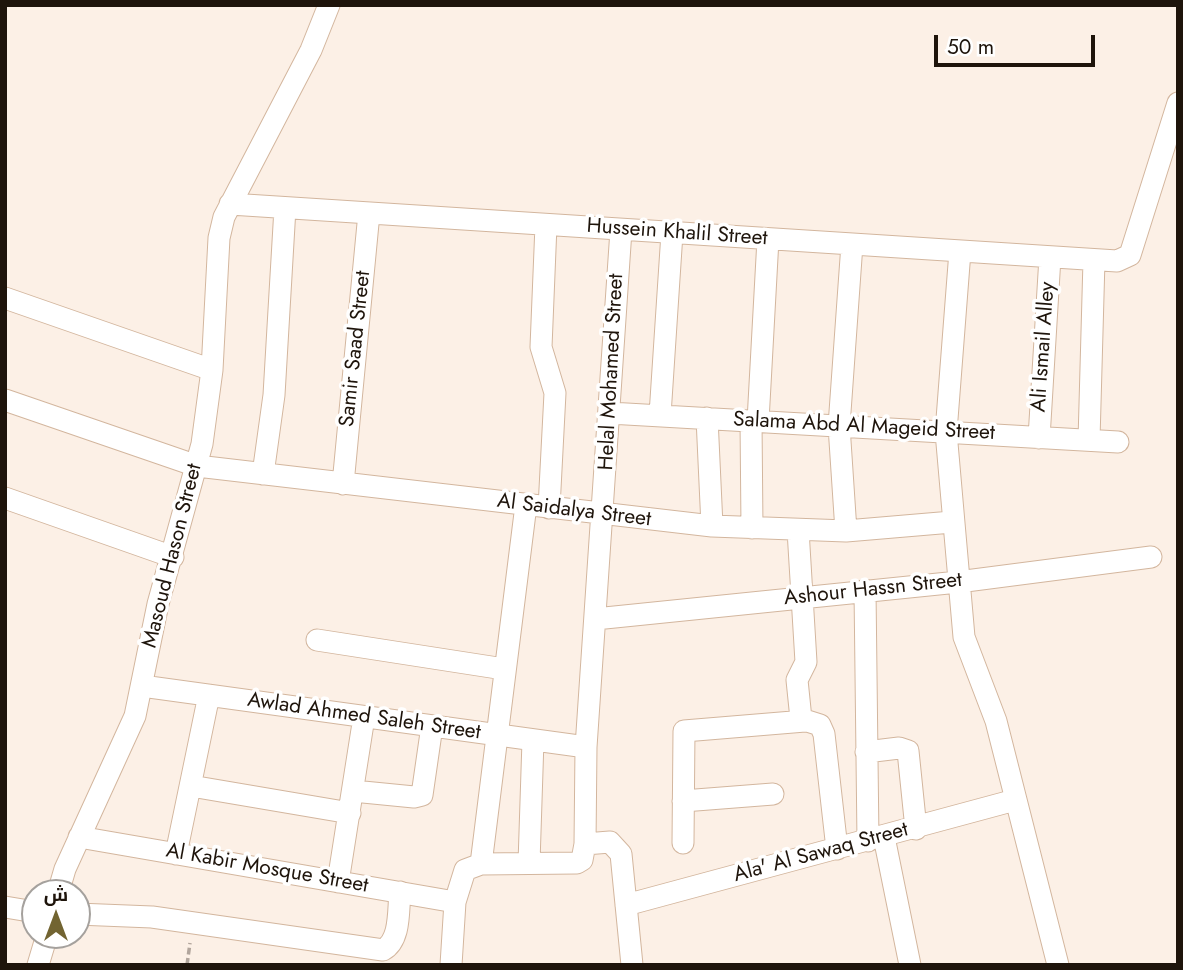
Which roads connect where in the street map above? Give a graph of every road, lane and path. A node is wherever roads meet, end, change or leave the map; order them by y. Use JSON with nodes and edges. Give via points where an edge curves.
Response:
{"nodes":[{"id":1,"x":329,"y":5,"type":"edge"},
{"id":2,"x":1178,"y":103,"type":"edge"},
{"id":3,"x":230,"y":204,"type":"junction"},
{"id":4,"x":285,"y":208,"type":"junction"},
{"id":5,"x":369,"y":214,"type":"junction"},
{"id":6,"x":546,"y":225,"type":"junction"},
{"id":7,"x":621,"y":230,"type":"junction"},
{"id":8,"x":672,"y":233,"type":"junction"},
{"id":9,"x":768,"y":239,"type":"junction"},
{"id":10,"x":852,"y":244,"type":"junction"},
{"id":11,"x":960,"y":251,"type":"junction"},
{"id":12,"x":1050,"y":257,"type":"junction"},
{"id":13,"x":1094,"y":260,"type":"junction"},
{"id":14,"x":5,"y":298,"type":"edge"},
{"id":15,"x":212,"y":370,"type":"junction"},
{"id":16,"x":5,"y":400,"type":"edge"},
{"id":17,"x":609,"y":412,"type":"junction"},
{"id":18,"x":660,"y":415,"type":"junction"},
{"id":19,"x":708,"y":418,"type":"junction"},
{"id":20,"x":755,"y":421,"type":"junction"},
{"id":21,"x":839,"y":426,"type":"junction"},
{"id":22,"x":946,"y":432,"type":"junction"},
{"id":23,"x":1039,"y":438,"type":"junction"},
{"id":24,"x":1089,"y":440,"type":"junction"},
{"id":25,"x":1118,"y":442,"type":"dead end"},
{"id":26,"x":197,"y":466,"type":"junction"},
{"id":27,"x":263,"y":474,"type":"junction"},
{"id":28,"x":342,"y":484,"type":"junction"},
{"id":29,"x":5,"y":498,"type":"edge"},
{"id":30,"x":526,"y":505,"type":"junction"},
{"id":31,"x":549,"y":508,"type":"junction"},
{"id":32,"x":604,"y":515,"type":"junction"},
{"id":33,"x":952,"y":522,"type":"junction"},
{"id":34,"x":712,"y":526,"type":"junction"},
{"id":35,"x":752,"y":528,"type":"junction"},
{"id":36,"x":798,"y":530,"type":"junction"},
{"id":37,"x":846,"y":531,"type":"junction"},
{"id":38,"x":173,"y":557,"type":"junction"},
{"id":39,"x":1151,"y":557,"type":"dead end"},
{"id":40,"x":958,"y":582,"type":"junction"},
{"id":41,"x":865,"y":590,"type":"junction"},
{"id":42,"x":802,"y":597,"type":"junction"},
{"id":43,"x":595,"y":619,"type":"junction"},
{"id":44,"x":317,"y":640,"type":"dead end"},
{"id":45,"x":504,"y":669,"type":"junction"},
{"id":46,"x":142,"y":686,"type":"junction"},
{"id":47,"x":209,"y":695,"type":"junction"},
{"id":48,"x":364,"y":716,"type":"junction"},
{"id":49,"x":805,"y":721,"type":"junction"},
{"id":50,"x":432,"y":726,"type":"junction"},
{"id":51,"x":496,"y":735,"type":"junction"},
{"id":52,"x":533,"y":740,"type":"junction"},
{"id":53,"x":586,"y":747,"type":"junction"},
{"id":54,"x":866,"y":752,"type":"junction"},
{"id":55,"x":191,"y":786,"type":"junction"},
{"id":56,"x":353,"y":791,"type":"junction"},
{"id":57,"x":773,"y":794,"type":"dead end"},
{"id":58,"x":1015,"y":800,"type":"junction"},
{"id":59,"x":682,"y":801,"type":"junction"},
{"id":60,"x":350,"y":813,"type":"junction"},
{"id":61,"x":916,"y":829,"type":"junction"},
{"id":62,"x":79,"y":837,"type":"junction"},
{"id":63,"x":876,"y":839,"type":"junction"},
{"id":64,"x":683,"y":843,"type":"dead end"},
{"id":65,"x":586,"y":844,"type":"junction"},
{"id":66,"x":837,"y":849,"type":"junction"},
{"id":67,"x":176,"y":854,"type":"junction"},
{"id":68,"x":530,"y":863,"type":"junction"},
{"id":69,"x":481,"y":864,"type":"junction"},
{"id":70,"x":63,"y":879,"type":"edge"},
{"id":71,"x":338,"y":882,"type":"junction"},
{"id":72,"x":400,"y":892,"type":"junction"},
{"id":73,"x":456,"y":902,"type":"junction"},
{"id":74,"x":626,"y":905,"type":"junction"},
{"id":75,"x":91,"y":915,"type":"edge"},
{"id":76,"x":450,"y":965,"type":"edge"},
{"id":77,"x":632,"y":965,"type":"edge"},
{"id":78,"x":910,"y":965,"type":"edge"},
{"id":79,"x":1058,"y":965,"type":"edge"}],
"edges":[{"from":1,"to":3,"type":"street","name":"Masoud Hason Street","via":[[311,50]]},
{"from":2,"to":13,"type":"street","name":"Hussein Khalil Street","via":[[1130,255],[1125,260]]},
{"from":3,"to":4,"type":"street","name":"Hussein Khalil Street"},
{"from":3,"to":15,"type":"street","name":"Masoud Hason Street","via":[[219,238]]},
{"from":4,"to":5,"type":"street","name":"Hussein Khalil Street"},
{"from":4,"to":27,"type":"street","via":[[274,395]]},
{"from":5,"to":6,"type":"street","name":"Hussein Khalil Street"},
{"from":5,"to":28,"type":"street","name":"Samir Saad Street"},
{"from":6,"to":7,"type":"street","name":"Hussein Khalil Street"},
{"from":6,"to":31,"type":"street","via":[[541,347],[555,393]]},
{"from":7,"to":8,"type":"street","name":"Hussein Khalil Street"},
{"from":7,"to":17,"type":"street","name":"Helal Mohamed Street"},
{"from":8,"to":9,"type":"street","name":"Hussein Khalil Street"},
{"from":8,"to":18,"type":"street"},
{"from":9,"to":10,"type":"street","name":"Hussein Khalil Street"},
{"from":9,"to":20,"type":"street"},
{"from":10,"to":11,"type":"street","name":"Hussein Khalil Street"},
{"from":10,"to":21,"type":"street"},
{"from":11,"to":12,"type":"street","name":"Hussein Khalil Street"},
{"from":11,"to":22,"type":"street"},
{"from":12,"to":13,"type":"street","name":"Hussein Khalil Street"},
{"from":12,"to":23,"type":"street","name":"Ali Ismail Alley"},
{"from":13,"to":24,"type":"street"},
{"from":14,"to":15,"type":"street"},
{"from":15,"to":26,"type":"street","name":"Masoud Hason Street"},
{"from":16,"to":26,"type":"street","name":"Al Saidalya Street"},
{"from":17,"to":18,"type":"street","name":"Salama Abd Al Mageid Street"},
{"from":17,"to":32,"type":"street","name":"Helal Mohamed Street"},
{"from":18,"to":19,"type":"street","name":"Salama Abd Al Mageid Street"},
{"from":19,"to":20,"type":"street","name":"Salama Abd Al Mageid Street"},
{"from":19,"to":34,"type":"street"},
{"from":20,"to":21,"type":"street","name":"Salama Abd Al Mageid Street"},
{"from":20,"to":35,"type":"street"},
{"from":21,"to":22,"type":"street","name":"Salama Abd Al Mageid Street"},
{"from":21,"to":37,"type":"street"},
{"from":22,"to":23,"type":"street","name":"Salama Abd Al Mageid Street"},
{"from":22,"to":33,"type":"street"},
{"from":23,"to":24,"type":"street","name":"Salama Abd Al Mageid Street"},
{"from":24,"to":25,"type":"street","name":"Salama Abd Al Mageid Street"},
{"from":26,"to":27,"type":"street","name":"Al Saidalya Street"},
{"from":26,"to":38,"type":"street","name":"Masoud Hason Street"},
{"from":27,"to":28,"type":"street","name":"Al Saidalya Street"},
{"from":28,"to":30,"type":"street","name":"Al Saidalya Street"},
{"from":29,"to":38,"type":"street"},
{"from":30,"to":31,"type":"street","name":"Al Saidalya Street"},
{"from":30,"to":45,"type":"street"},
{"from":31,"to":32,"type":"street","name":"Al Saidalya Street"},
{"from":32,"to":34,"type":"street","name":"Al Saidalya Street"},
{"from":32,"to":43,"type":"street","name":"Helal Mohamed Street"},
{"from":33,"to":37,"type":"street","name":"Al Saidalya Street"},
{"from":33,"to":40,"type":"street"},
{"from":34,"to":35,"type":"street","name":"Al Saidalya Street"},
{"from":35,"to":36,"type":"street","name":"Al Saidalya Street"},
{"from":36,"to":37,"type":"street","name":"Al Saidalya Street"},
{"from":36,"to":42,"type":"street"},
{"from":38,"to":46,"type":"street","name":"Masoud Hason Street","via":[[158,604]]},
{"from":39,"to":40,"type":"street","name":"Ashour Hassn Street"},
{"from":40,"to":41,"type":"street","name":"Ashour Hassn Street"},
{"from":40,"to":58,"type":"street","via":[[964,637],[996,721]]},
{"from":41,"to":42,"type":"street","name":"Ashour Hassn Street"},
{"from":41,"to":54,"type":"street"},
{"from":42,"to":43,"type":"street","name":"Ashour Hassn Street"},
{"from":42,"to":49,"type":"street","via":[[806,666],[797,680],[799,715]]},
{"from":43,"to":53,"type":"street","name":"Helal Mohamed Street"},
{"from":44,"to":45,"type":"street"},
{"from":45,"to":51,"type":"street"},
{"from":46,"to":47,"type":"street","name":"Awlad Ahmed Saleh Street"},
{"from":46,"to":62,"type":"street","name":"Masoud Hason Street","via":[[135,716]]},
{"from":47,"to":48,"type":"street","name":"Awlad Ahmed Saleh Street"},
{"from":47,"to":55,"type":"street"},
{"from":48,"to":50,"type":"street","name":"Awlad Ahmed Saleh Street"},
{"from":48,"to":56,"type":"street"},
{"from":49,"to":59,"type":"street","via":[[684,731]]},
{"from":49,"to":66,"type":"street","via":[[820,726],[824,734]]},
{"from":50,"to":51,"type":"street","name":"Awlad Ahmed Saleh Street"},
{"from":50,"to":56,"type":"street","via":[[422,794]]},
{"from":51,"to":52,"type":"street","name":"Awlad Ahmed Saleh Street"},
{"from":51,"to":69,"type":"street"},
{"from":52,"to":53,"type":"street","name":"Awlad Ahmed Saleh Street"},
{"from":52,"to":68,"type":"street"},
{"from":53,"to":65,"type":"street","name":"Helal Mohamed Street"},
{"from":54,"to":61,"type":"street","via":[[908,751]]},
{"from":54,"to":63,"type":"street"},
{"from":55,"to":60,"type":"street"},
{"from":55,"to":67,"type":"street"},
{"from":56,"to":60,"type":"street"},
{"from":57,"to":59,"type":"street"},
{"from":58,"to":61,"type":"street","name":"Ala' Al Sawaq Street"},
{"from":58,"to":79,"type":"street"},
{"from":59,"to":64,"type":"street"},
{"from":60,"to":71,"type":"street"},
{"from":61,"to":63,"type":"street","name":"Ala' Al Sawaq Street"},
{"from":62,"to":67,"type":"street","name":"Al Kabir Mosque Street"},
{"from":62,"to":70,"type":"street","name":"Masoud Hason Street"},
{"from":63,"to":66,"type":"street","name":"Ala' Al Sawaq Street"},
{"from":63,"to":78,"type":"street"},
{"from":65,"to":68,"type":"street","via":[[577,863]]},
{"from":65,"to":74,"type":"street","via":[[610,842],[617,847]]},
{"from":66,"to":74,"type":"street","name":"Ala' Al Sawaq Street"},
{"from":67,"to":71,"type":"street","name":"Al Kabir Mosque Street"},
{"from":68,"to":69,"type":"street"},
{"from":69,"to":73,"type":"street","via":[[470,866],[462,875]]},
{"from":71,"to":72,"type":"street","name":"Al Kabir Mosque Street"},
{"from":72,"to":73,"type":"street","name":"Al Kabir Mosque Street"},
{"from":72,"to":75,"type":"street","via":[[395,937],[383,950],[152,917]]},
{"from":73,"to":76,"type":"street"},
{"from":74,"to":77,"type":"street"}]}
